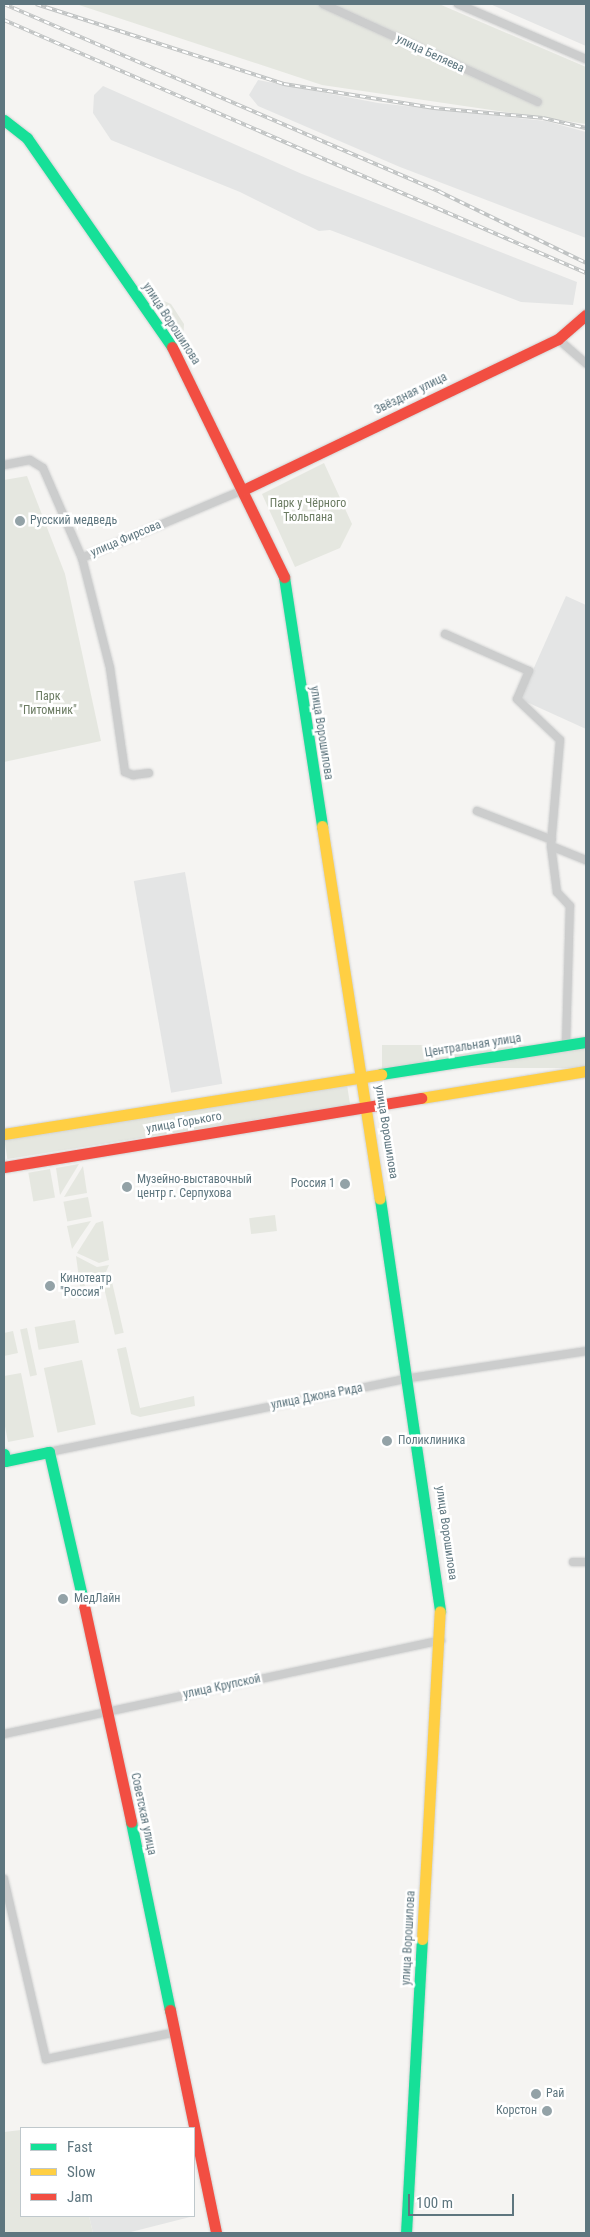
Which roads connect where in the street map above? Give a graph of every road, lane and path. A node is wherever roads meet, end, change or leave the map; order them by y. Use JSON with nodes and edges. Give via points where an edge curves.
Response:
{"nodes":[{"id":1,"x":322,"y":4,"type":"edge"},
{"id":2,"x":458,"y":4,"type":"edge"},
{"id":3,"x":586,"y":59,"type":"edge"},
{"id":4,"x":538,"y":102,"type":"dead end"},
{"id":5,"x":4,"y":120,"type":"edge"},
{"id":6,"x":586,"y":315,"type":"edge"},
{"id":7,"x":558,"y":339,"type":"junction"},
{"id":8,"x":586,"y":363,"type":"edge"},
{"id":9,"x":4,"y":465,"type":"edge"},
{"id":10,"x":243,"y":490,"type":"junction"},
{"id":11,"x":82,"y":558,"type":"junction"},
{"id":12,"x":446,"y":634,"type":"dead end"},
{"id":13,"x":149,"y":773,"type":"dead end"},
{"id":14,"x":477,"y":811,"type":"dead end"},
{"id":15,"x":552,"y":843,"type":"junction"},
{"id":16,"x":586,"y":860,"type":"edge"},
{"id":17,"x":586,"y":1042,"type":"edge"},
{"id":18,"x":566,"y":1045,"type":"junction"},
{"id":19,"x":586,"y":1071,"type":"edge"},
{"id":20,"x":364,"y":1078,"type":"junction"},
{"id":21,"x":368,"y":1106,"type":"junction"},
{"id":22,"x":4,"y":1134,"type":"edge"},
{"id":23,"x":4,"y":1167,"type":"edge"},
{"id":24,"x":586,"y":1351,"type":"edge"},
{"id":25,"x":410,"y":1378,"type":"junction"},
{"id":26,"x":48,"y":1452,"type":"junction"},
{"id":27,"x":4,"y":1459,"type":"edge"},
{"id":28,"x":573,"y":1562,"type":"dead end"},
{"id":29,"x":586,"y":1562,"type":"edge"},
{"id":30,"x":441,"y":1640,"type":"junction"},
{"id":31,"x":108,"y":1712,"type":"junction"},
{"id":32,"x":4,"y":1734,"type":"edge"},
{"id":33,"x":4,"y":1879,"type":"edge"},
{"id":34,"x":176,"y":2032,"type":"junction"},
{"id":35,"x":195,"y":2127,"type":"edge"},
{"id":36,"x":195,"y":2127,"type":"edge"},
{"id":37,"x":216,"y":2233,"type":"edge"},
{"id":38,"x":406,"y":2233,"type":"edge"}],
"edges":[{"from":1,"to":4,"type":"street","name":"улица Беляева"},
{"from":2,"to":3,"type":"street"},
{"from":5,"to":10,"type":"main road","name":"улица Ворошилова","via":[[27,138],[181,360]]},
{"from":6,"to":7,"type":"main road","name":"Звёздная улица"},
{"from":7,"to":8,"type":"street"},
{"from":7,"to":10,"type":"main road","name":"Звёздная улица"},
{"from":9,"to":11,"type":"street","name":"улица Фирсова","via":[[38,462]]},
{"from":10,"to":11,"type":"street","name":"улица Фирсова"},
{"from":10,"to":20,"type":"main road","name":"улица Ворошилова","via":[[284,576]]},
{"from":11,"to":13,"type":"street","via":[[110,668],[125,772],[133,776]]},
{"from":12,"to":15,"type":"street","via":[[529,671],[517,699],[560,740]]},
{"from":14,"to":15,"type":"street"},
{"from":15,"to":16,"type":"street"},
{"from":15,"to":18,"type":"street","via":[[557,892],[570,906]]},
{"from":17,"to":18,"type":"main road","name":"Центральная улица"},
{"from":18,"to":20,"type":"main road","name":"Центральная улица"},
{"from":19,"to":21,"type":"main road"},
{"from":20,"to":21,"type":"main road","name":"улица Ворошилова"},
{"from":20,"to":22,"type":"main road","name":"улица Горького"},
{"from":21,"to":23,"type":"main road","name":"улица Горького"},
{"from":21,"to":25,"type":"main road","name":"улица Ворошилова"},
{"from":24,"to":25,"type":"street","name":"улица Джона Рида"},
{"from":25,"to":26,"type":"street","name":"улица Джона Рида"},
{"from":25,"to":30,"type":"main road","name":"улица Ворошилова","via":[[438,1566]]},
{"from":26,"to":27,"type":"main road"},
{"from":26,"to":31,"type":"main road","name":"Советская улица"},
{"from":28,"to":29,"type":"street"},
{"from":30,"to":31,"type":"street","name":"улица Крупской"},
{"from":30,"to":38,"type":"main road","name":"улица Ворошилова"},
{"from":31,"to":32,"type":"street","name":"улица Крупской"},
{"from":31,"to":34,"type":"main road","name":"Советская улица"},
{"from":33,"to":34,"type":"street","via":[[46,2059]]},
{"from":34,"to":36,"type":"main road","name":"Советская улица"},
{"from":35,"to":37,"type":"main road","name":"Советская улица"}]}
